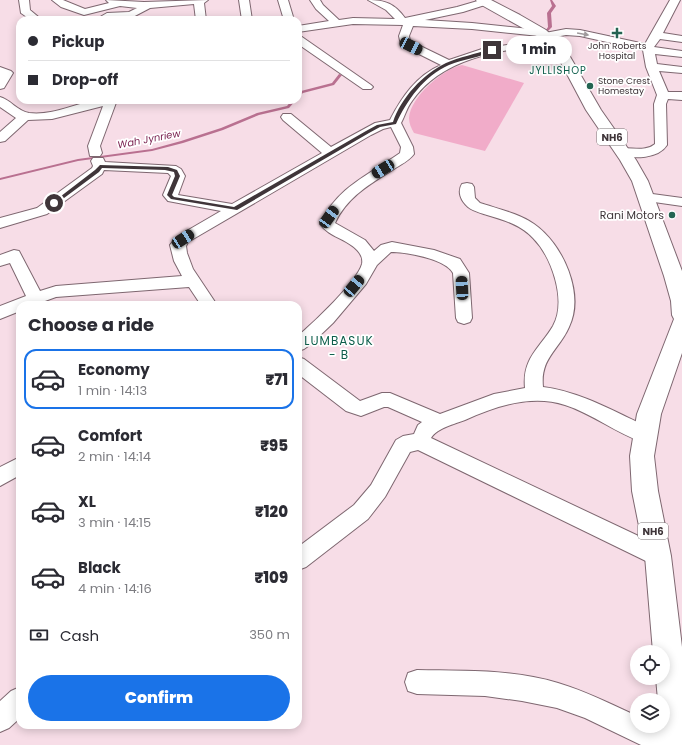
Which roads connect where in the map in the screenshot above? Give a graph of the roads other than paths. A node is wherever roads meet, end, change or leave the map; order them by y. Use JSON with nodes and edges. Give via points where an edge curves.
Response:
{"nodes":[{"id":1,"x":24,"y":0,"type":"edge"},
{"id":2,"x":57,"y":0,"type":"edge"},
{"id":3,"x":199,"y":0,"type":"edge"},
{"id":4,"x":203,"y":0,"type":"edge"},
{"id":5,"x":244,"y":0,"type":"edge"},
{"id":6,"x":283,"y":0,"type":"edge"},
{"id":7,"x":315,"y":0,"type":"edge"},
{"id":8,"x":373,"y":0,"type":"edge"},
{"id":9,"x":675,"y":0,"type":"edge"},
{"id":10,"x":115,"y":1,"type":"edge"},
{"id":11,"x":483,"y":1,"type":"edge"},
{"id":12,"x":164,"y":2,"type":"edge"},
{"id":13,"x":150,"y":4,"type":"junction"},
{"id":14,"x":31,"y":16,"type":"edge"},
{"id":15,"x":109,"y":16,"type":"edge"},
{"id":16,"x":201,"y":16,"type":"edge"},
{"id":17,"x":246,"y":16,"type":"edge"},
{"id":18,"x":288,"y":16,"type":"edge"},
{"id":19,"x":405,"y":22,"type":"junction"},
{"id":20,"x":336,"y":23,"type":"junction"},
{"id":21,"x":302,"y":29,"type":"edge"},
{"id":22,"x":682,"y":29,"type":"edge"},
{"id":23,"x":659,"y":31,"type":"junction"},
{"id":24,"x":546,"y":37,"type":"junction"},
{"id":25,"x":682,"y":40,"type":"edge"},
{"id":26,"x":302,"y":42,"type":"edge"},
{"id":27,"x":648,"y":49,"type":"junction"},
{"id":28,"x":682,"y":54,"type":"edge"},
{"id":29,"x":448,"y":64,"type":"junction"},
{"id":30,"x":652,"y":67,"type":"junction"},
{"id":31,"x":0,"y":70,"type":"edge"},
{"id":32,"x":682,"y":70,"type":"edge"},
{"id":33,"x":0,"y":86,"type":"edge"},
{"id":34,"x":367,"y":87,"type":"dead end"},
{"id":35,"x":663,"y":95,"type":"junction"},
{"id":36,"x":682,"y":96,"type":"edge"},
{"id":37,"x":0,"y":101,"type":"edge"},
{"id":38,"x":95,"y":104,"type":"edge"},
{"id":39,"x":110,"y":104,"type":"edge"},
{"id":40,"x":26,"y":116,"type":"junction"},
{"id":41,"x":287,"y":117,"type":"dead end"},
{"id":42,"x":395,"y":123,"type":"junction"},
{"id":43,"x":0,"y":138,"type":"edge"},
{"id":44,"x":623,"y":152,"type":"junction"},
{"id":45,"x":330,"y":153,"type":"junction"},
{"id":46,"x":98,"y":160,"type":"junction"},
{"id":47,"x":467,"y":187,"type":"dead end"},
{"id":48,"x":645,"y":197,"type":"junction"},
{"id":49,"x":682,"y":202,"type":"edge"},
{"id":50,"x":235,"y":209,"type":"junction"},
{"id":51,"x":0,"y":223,"type":"edge"},
{"id":52,"x":0,"y":262,"type":"edge"},
{"id":53,"x":370,"y":263,"type":"junction"},
{"id":54,"x":193,"y":281,"type":"junction"},
{"id":55,"x":35,"y":298,"type":"junction"},
{"id":56,"x":28,"y":301,"type":"edge"},
{"id":57,"x":206,"y":301,"type":"edge"},
{"id":58,"x":16,"y":306,"type":"edge"},
{"id":59,"x":0,"y":313,"type":"edge"},
{"id":60,"x":682,"y":316,"type":"edge"},
{"id":61,"x":464,"y":318,"type":"dead end"},
{"id":62,"x":680,"y":340,"type":"edge"},
{"id":63,"x":302,"y":341,"type":"edge"},
{"id":64,"x":302,"y":367,"type":"edge"},
{"id":65,"x":535,"y":394,"type":"junction"},
{"id":66,"x":440,"y":422,"type":"junction"},
{"id":67,"x":645,"y":435,"type":"junction"},
{"id":68,"x":420,"y":442,"type":"junction"},
{"id":69,"x":16,"y":467,"type":"edge"},
{"id":70,"x":0,"y":477,"type":"edge"},
{"id":71,"x":658,"y":556,"type":"junction"},
{"id":72,"x":302,"y":557,"type":"edge"},
{"id":73,"x":417,"y":682,"type":"dead end"},
{"id":74,"x":16,"y":704,"type":"edge"},
{"id":75,"x":0,"y":719,"type":"edge"},
{"id":76,"x":670,"y":745,"type":"edge"},
{"id":77,"x":679,"y":745,"type":"edge"}],
"edges":[{"from":1,"to":14,"type":"street","via":[[24,11]]},
{"from":2,"to":10,"type":"street","via":[[84,12]]},
{"from":3,"to":4,"type":"street"},
{"from":3,"to":12,"type":"street"},
{"from":3,"to":16,"type":"street"},
{"from":5,"to":17,"type":"street"},
{"from":6,"to":18,"type":"street"},
{"from":7,"to":20,"type":"street"},
{"from":8,"to":19,"type":"street","via":[[389,7]]},
{"from":9,"to":23,"type":"street"},
{"from":10,"to":13,"type":"street"},
{"from":11,"to":19,"type":"street","via":[[459,10]]},
{"from":11,"to":24,"type":"highway","name":"NH6","number":"NH6"},
{"from":12,"to":13,"type":"street"},
{"from":13,"to":15,"type":"street","via":[[131,15]]},
{"from":19,"to":20,"type":"street"},
{"from":19,"to":24,"type":"street"},
{"from":19,"to":29,"type":"street","via":[[405,43]]},
{"from":20,"to":21,"type":"street"},
{"from":22,"to":23,"type":"street"},
{"from":23,"to":25,"type":"street"},
{"from":23,"to":27,"type":"street"},
{"from":24,"to":27,"type":"street","one_way":true,"via":[[566,32],[580,33]]},
{"from":24,"to":29,"type":"street"},
{"from":24,"to":44,"type":"highway","name":"NH6","number":"NH6","via":[[568,65],[586,100]]},
{"from":26,"to":34,"type":"street"},
{"from":27,"to":28,"type":"street"},
{"from":27,"to":30,"type":"street"},
{"from":29,"to":42,"type":"street","via":[[422,82],[398,114]]},
{"from":30,"to":32,"type":"street"},
{"from":30,"to":35,"type":"street"},
{"from":31,"to":33,"type":"street","via":[[7,73]]},
{"from":35,"to":36,"type":"street"},
{"from":35,"to":44,"type":"street","via":[[660,104],[661,145],[649,152]]},
{"from":37,"to":40,"type":"street","via":[[10,110]]},
{"from":38,"to":40,"type":"street","via":[[60,113]]},
{"from":39,"to":46,"type":"street","via":[[94,146]]},
{"from":40,"to":43,"type":"street"},
{"from":41,"to":45,"type":"street"},
{"from":42,"to":45,"type":"street","via":[[373,129]]},
{"from":42,"to":53,"type":"street","via":[[407,147],[407,154],[371,176],[344,198],[329,217],[327,224],[333,230],[360,243],[369,254]]},
{"from":44,"to":48,"type":"highway","name":"NH6","number":"NH6","via":[[640,181]]},
{"from":45,"to":50,"type":"street"},
{"from":46,"to":50,"type":"street","via":[[171,169],[178,176],[170,195],[173,198]]},
{"from":46,"to":51,"type":"street","via":[[97,171],[48,207]]},
{"from":47,"to":65,"type":"street","via":[[466,196],[469,202],[518,220],[541,237],[553,256],[566,292],[567,305],[561,326],[543,351],[533,372]]},
{"from":48,"to":49,"type":"street"},
{"from":48,"to":60,"type":"highway","name":"NH6","number":"NH6","via":[[674,276]]},
{"from":50,"to":54,"type":"street","via":[[183,239],[178,245],[178,254]]},
{"from":52,"to":55,"type":"street","via":[[14,255]]},
{"from":53,"to":61,"type":"street","via":[[386,248],[392,247],[453,262],[461,273]]},
{"from":53,"to":63,"type":"street","via":[[364,275],[326,320]]},
{"from":54,"to":55,"type":"street","via":[[76,289]]},
{"from":54,"to":57,"type":"street"},
{"from":55,"to":56,"type":"street"},
{"from":58,"to":59,"type":"street"},
{"from":62,"to":67,"type":"highway","name":"NH6","number":"NH6","via":[[649,414]]},
{"from":64,"to":66,"type":"street","via":[[361,409],[382,400],[390,400]]},
{"from":65,"to":66,"type":"street","via":[[496,399]]},
{"from":65,"to":67,"type":"street","via":[[561,396]]},
{"from":66,"to":68,"type":"street","via":[[425,431]]},
{"from":67,"to":71,"type":"highway","name":"NH6","number":"NH6","via":[[642,456]]},
{"from":68,"to":71,"type":"street"},
{"from":68,"to":72,"type":"street","via":[[410,442],[404,446],[378,491],[361,512]]},
{"from":69,"to":70,"type":"street"},
{"from":71,"to":77,"type":"highway","name":"NH6","number":"NH6"},
{"from":73,"to":76,"type":"street","via":[[485,684],[558,695]]},
{"from":74,"to":75,"type":"street"}]}
